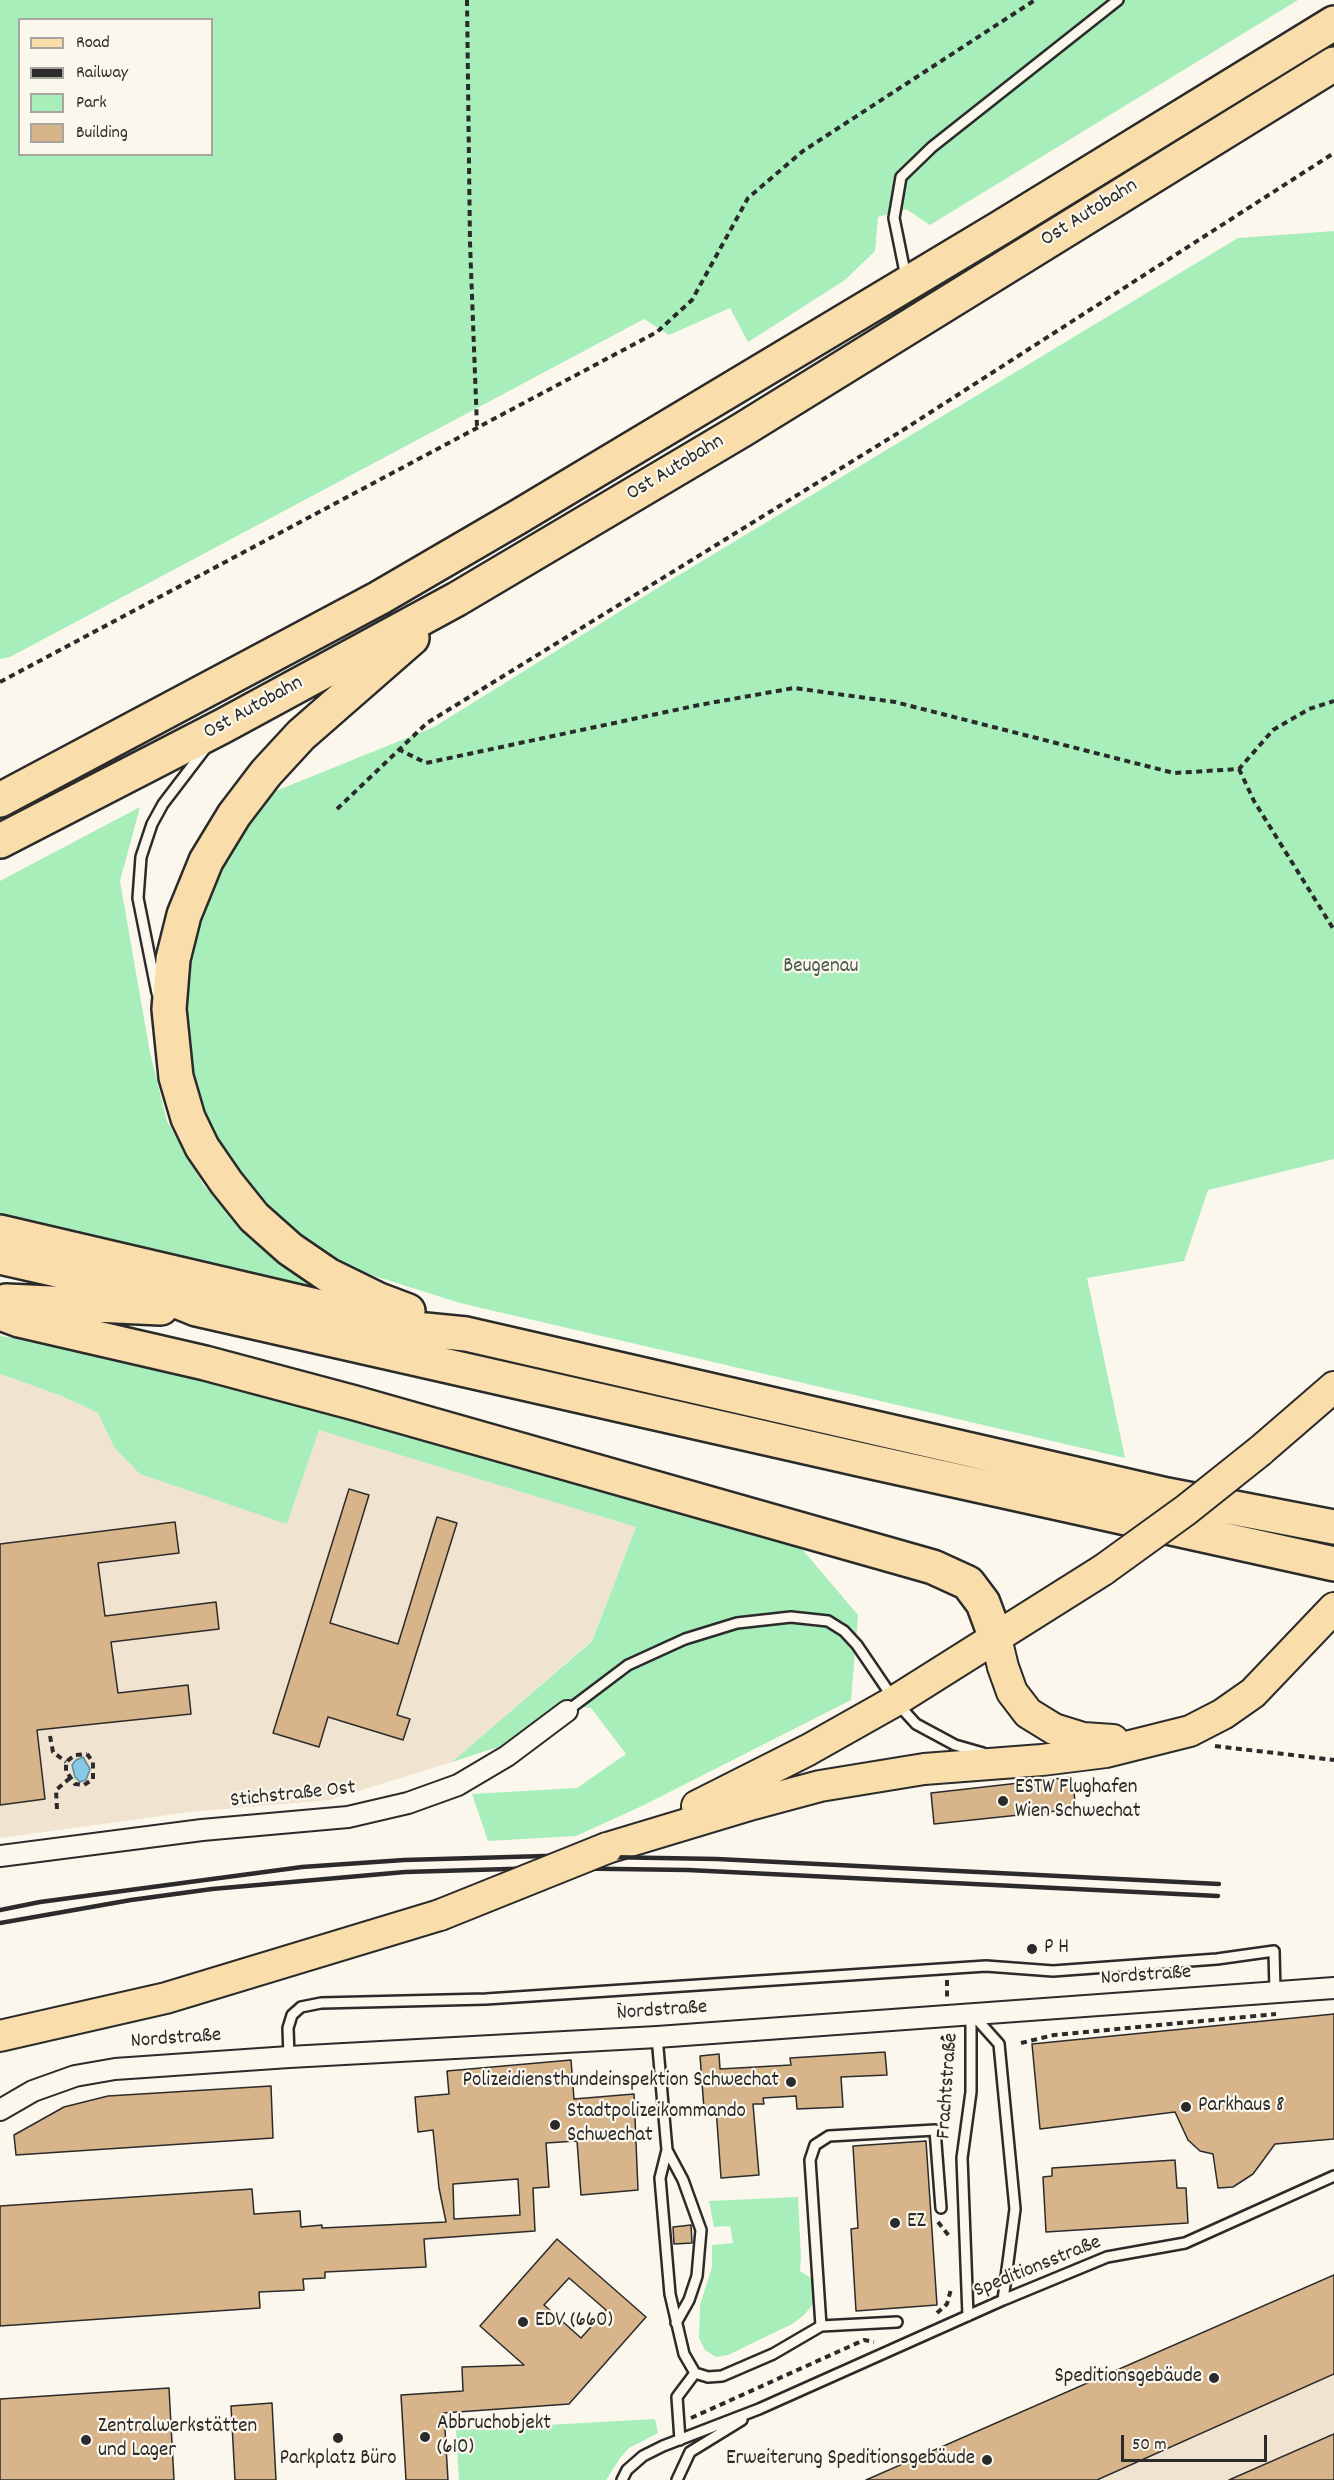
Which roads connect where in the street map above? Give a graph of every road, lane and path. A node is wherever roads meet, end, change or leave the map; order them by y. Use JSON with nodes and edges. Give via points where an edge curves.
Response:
{"nodes":[{"id":1,"x":467,"y":0,"type":"edge"},
{"id":2,"x":1035,"y":0,"type":"edge"},
{"id":3,"x":1118,"y":0,"type":"edge"},
{"id":4,"x":1334,"y":23,"type":"edge"},
{"id":5,"x":1334,"y":64,"type":"edge"},
{"id":6,"x":1334,"y":153,"type":"edge"},
{"id":7,"x":907,"y":284,"type":"junction"},
{"id":8,"x":477,"y":427,"type":"junction"},
{"id":9,"x":457,"y":599,"type":"junction"},
{"id":10,"x":0,"y":682,"type":"edge"},
{"id":11,"x":1334,"y":701,"type":"edge"},
{"id":12,"x":223,"y":726,"type":"junction"},
{"id":13,"x":398,"y":749,"type":"junction"},
{"id":14,"x":1239,"y":770,"type":"junction"},
{"id":15,"x":0,"y":800,"type":"edge"},
{"id":16,"x":337,"y":809,"type":"dead end"},
{"id":17,"x":0,"y":841,"type":"edge"},
{"id":18,"x":1334,"y":930,"type":"edge"},
{"id":19,"x":176,"y":1077,"type":"junction"},
{"id":20,"x":0,"y":1232,"type":"edge"},
{"id":21,"x":0,"y":1257,"type":"edge"},
{"id":22,"x":0,"y":1300,"type":"edge"},
{"id":23,"x":196,"y":1310,"type":"junction"},
{"id":24,"x":0,"y":1313,"type":"edge"},
{"id":25,"x":466,"y":1334,"type":"junction"},
{"id":26,"x":1334,"y":1387,"type":"edge"},
{"id":27,"x":1334,"y":1527,"type":"edge"},
{"id":28,"x":1334,"y":1564,"type":"edge"},
{"id":29,"x":1334,"y":1608,"type":"edge"},
{"id":30,"x":996,"y":1638,"type":"junction"},
{"id":31,"x":895,"y":1701,"type":"junction"},
{"id":32,"x":567,"y":1712,"type":"joint"},
{"id":33,"x":50,"y":1736,"type":"dead end"},
{"id":34,"x":1167,"y":1738,"type":"junction"},
{"id":35,"x":1042,"y":1760,"type":"junction"},
{"id":36,"x":1334,"y":1760,"type":"edge"},
{"id":37,"x":66,"y":1762,"type":"junction"},
{"id":38,"x":70,"y":1778,"type":"junction"},
{"id":39,"x":57,"y":1809,"type":"dead end"},
{"id":40,"x":607,"y":1848,"type":"junction"},
{"id":41,"x":0,"y":1856,"type":"edge"},
{"id":42,"x":947,"y":1969,"type":"junction"},
{"id":43,"x":1334,"y":1988,"type":"edge"},
{"id":44,"x":618,"y":1990,"type":"junction"},
{"id":45,"x":1275,"y":1992,"type":"junction"},
{"id":46,"x":949,"y":2006,"type":"dead end"},
{"id":47,"x":971,"y":2013,"type":"junction"},
{"id":48,"x":1286,"y":2013,"type":"dead end"},
{"id":49,"x":620,"y":2026,"type":"dead end"},
{"id":50,"x":0,"y":2036,"type":"edge"},
{"id":51,"x":657,"y":2037,"type":"junction"},
{"id":52,"x":950,"y":2037,"type":"dead end"},
{"id":53,"x":1021,"y":2043,"type":"dead end"},
{"id":54,"x":953,"y":2045,"type":"dead end"},
{"id":55,"x":290,"y":2056,"type":"junction"},
{"id":56,"x":0,"y":2110,"type":"edge"},
{"id":57,"x":667,"y":2150,"type":"junction"},
{"id":58,"x":1334,"y":2176,"type":"edge"},
{"id":59,"x":941,"y":2208,"type":"dead end"},
{"id":60,"x":1003,"y":2300,"type":"junction"},
{"id":61,"x":968,"y":2316,"type":"junction"},
{"id":62,"x":897,"y":2322,"type":"dead end"},
{"id":63,"x":676,"y":2323,"type":"junction"},
{"id":64,"x":821,"y":2326,"type":"junction"},
{"id":65,"x":695,"y":2373,"type":"junction"},
{"id":66,"x":759,"y":2409,"type":"junction"},
{"id":67,"x":680,"y":2440,"type":"junction"},
{"id":68,"x":622,"y":2480,"type":"edge"},
{"id":69,"x":677,"y":2480,"type":"edge"}],
"edges":[{"from":1,"to":8,"type":"path"},
{"from":2,"to":8,"type":"path","via":[[803,151],[748,198],[692,300],[657,332]]},
{"from":3,"to":7,"type":"lane","via":[[932,147],[901,177],[894,218]]},
{"from":4,"to":7,"type":"highway","name":"Ost Autobahn"},
{"from":5,"to":9,"type":"highway","name":"Ost Autobahn","via":[[742,430]]},
{"from":6,"to":13,"type":"path","via":[[903,430],[427,723]]},
{"from":7,"to":15,"type":"highway","name":"Ost Autobahn","via":[[379,598]]},
{"from":8,"to":10,"type":"path"},
{"from":9,"to":12,"type":"highway","name":"Ost Autobahn"},
{"from":9,"to":19,"type":"highway","via":[[301,735],[234,815],[206,861],[184,915],[173,959],[169,1009]]},
{"from":11,"to":14,"type":"path","via":[[1309,709],[1273,730]]},
{"from":12,"to":17,"type":"highway","name":"Ost Autobahn"},
{"from":12,"to":19,"type":"lane","via":[[164,804],[141,856],[141,919]]},
{"from":13,"to":14,"type":"path","via":[[426,763],[794,688],[895,702],[1174,772]]},
{"from":13,"to":16,"type":"path"},
{"from":14,"to":18,"type":"path"},
{"from":19,"to":25,"type":"highway","via":[[188,1118],[202,1147],[254,1217],[290,1249],[328,1275],[379,1300]]},
{"from":20,"to":25,"type":"highway","via":[[415,1329]]},
{"from":21,"to":23,"type":"highway","via":[[154,1292]]},
{"from":22,"to":23,"type":"highway"},
{"from":23,"to":28,"type":"highway"},
{"from":24,"to":30,"type":"highway","via":[[355,1403],[933,1567],[968,1583],[983,1603]]},
{"from":25,"to":27,"type":"highway","via":[[1167,1495]]},
{"from":26,"to":30,"type":"main road","bridge":true,"via":[[1186,1510],[1103,1570]]},
{"from":29,"to":34,"type":"main road","via":[[1252,1693],[1223,1714]]},
{"from":30,"to":31,"type":"main road"},
{"from":30,"to":34,"type":"main road","via":[[1012,1692],[1028,1713],[1054,1729],[1083,1738]]},
{"from":31,"to":32,"type":"lane","via":[[844,1631],[828,1621],[791,1617],[737,1623],[685,1639],[628,1665]]},
{"from":31,"to":35,"type":"lane","via":[[916,1724],[955,1745],[989,1755]]},
{"from":31,"to":40,"type":"main road","via":[[808,1750]]},
{"from":32,"to":41,"type":"street","name":"Stichstraße Ost","via":[[507,1756],[458,1785],[408,1803],[348,1817],[202,1830]]},
{"from":33,"to":37,"type":"path","via":[[53,1752]]},
{"from":34,"to":35,"type":"main road","via":[[1106,1752]]},
{"from":34,"to":36,"type":"path"},
{"from":35,"to":40,"type":"main road","via":[[924,1768],[820,1786]]},
{"from":37,"to":38,"type":"path"},
{"from":37,"to":38,"type":"path","via":[[75,1755],[87,1754],[93,1762],[93,1779],[84,1785],[75,1784]]},
{"from":38,"to":39,"type":"path","via":[[56,1790]]},
{"from":40,"to":50,"type":"main road","bridge":true,"via":[[440,1915],[166,1998]]},
{"from":42,"to":44,"type":"lane"},
{"from":42,"to":45,"type":"lane","via":[[986,1966],[1053,1971],[1275,1951]]},
{"from":42,"to":46,"type":"path"},
{"from":43,"to":45,"type":"street","name":"Nordstraße"},
{"from":44,"to":49,"type":"path"},
{"from":44,"to":55,"type":"lane","via":[[301,2007],[288,2022]]},
{"from":45,"to":47,"type":"street","name":"Nordstraße"},
{"from":47,"to":51,"type":"street","name":"Nordstraße"},
{"from":47,"to":60,"type":"lane","name":"Frachtstraße","via":[[999,2044],[1015,2209]]},
{"from":47,"to":61,"type":"lane","name":"Frachtstraße","via":[[971,2092],[962,2158]]},
{"from":48,"to":53,"type":"path","via":[[1032,2037]]},
{"from":51,"to":55,"type":"street","name":"Nordstraße"},
{"from":51,"to":57,"type":"lane"},
{"from":52,"to":54,"type":"path"},
{"from":55,"to":56,"type":"street","name":"Nordstraße","via":[[105,2070],[33,2091]]},
{"from":57,"to":63,"type":"lane","via":[[660,2178]]},
{"from":57,"to":63,"type":"lane","via":[[701,2230],[697,2276]]},
{"from":58,"to":60,"type":"lane","name":"Speditionsstraße","via":[[1185,2243],[1107,2257]]},
{"from":59,"to":64,"type":"lane","via":[[935,2130],[829,2136],[815,2145],[810,2160]]},
{"from":60,"to":61,"type":"lane","name":"Speditionsstraße"},
{"from":61,"to":66,"type":"lane","name":"Speditionsstraße"},
{"from":62,"to":64,"type":"lane"},
{"from":63,"to":65,"type":"lane","via":[[684,2354]]},
{"from":64,"to":65,"type":"lane","via":[[773,2354],[722,2376]]},
{"from":65,"to":67,"type":"lane","via":[[678,2397]]},
{"from":66,"to":67,"type":"lane","name":"Speditionsstraße"},
{"from":66,"to":69,"type":"lane","name":"Speditionsstraße","via":[[690,2452]]},
{"from":67,"to":68,"type":"lane","name":"Speditionsstraße","via":[[643,2456]]}]}
